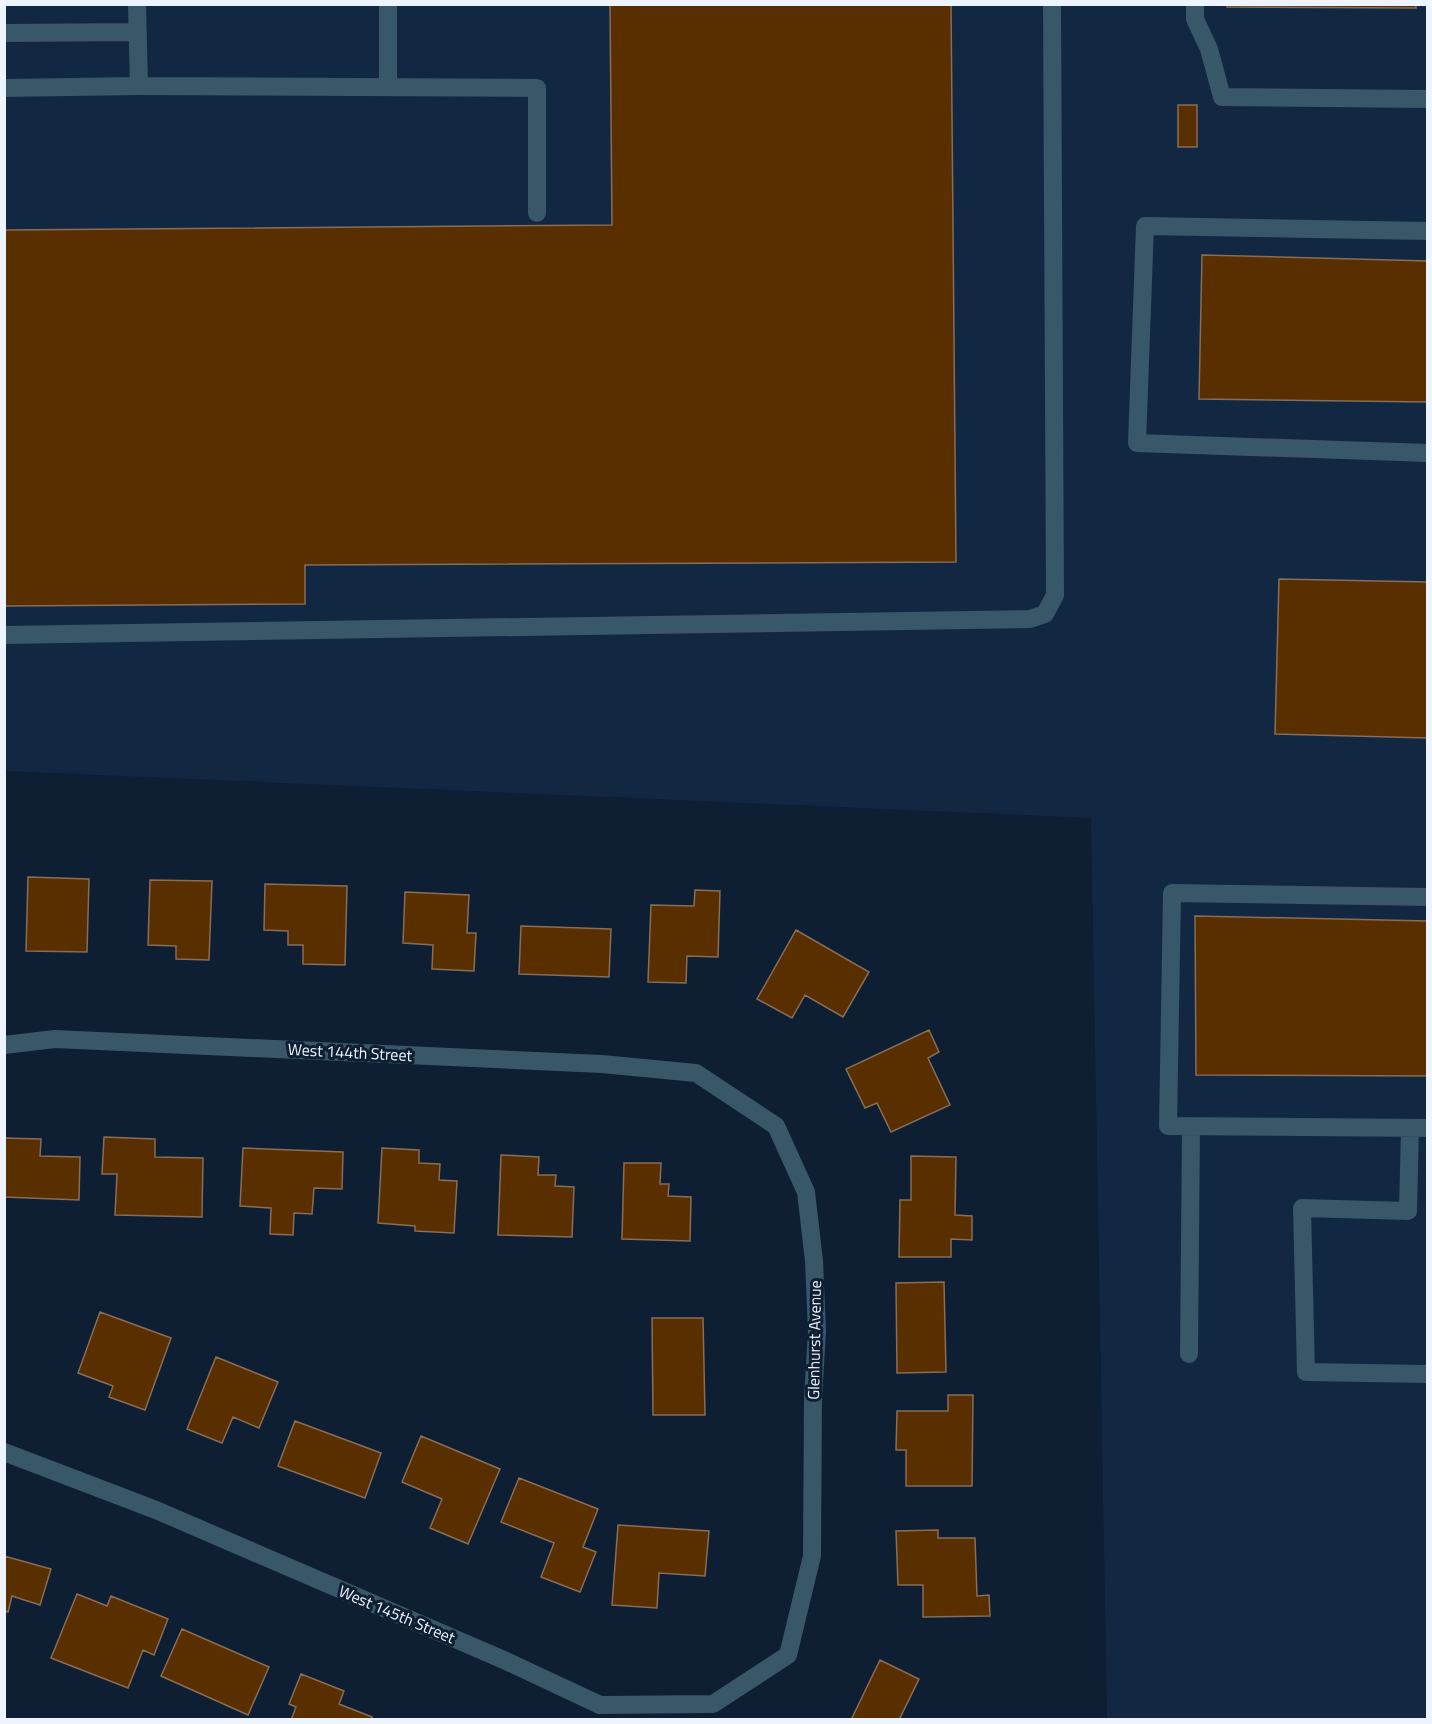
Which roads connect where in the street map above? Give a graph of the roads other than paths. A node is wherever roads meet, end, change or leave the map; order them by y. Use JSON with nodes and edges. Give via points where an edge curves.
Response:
{"nodes":[{"id":1,"x":137,"y":4,"type":"edge"},
{"id":2,"x":388,"y":4,"type":"edge"},
{"id":3,"x":1052,"y":4,"type":"edge"},
{"id":4,"x":1195,"y":4,"type":"edge"},
{"id":5,"x":138,"y":32,"type":"junction"},
{"id":6,"x":4,"y":33,"type":"edge"},
{"id":7,"x":139,"y":86,"type":"junction"},
{"id":8,"x":388,"y":87,"type":"junction"},
{"id":9,"x":4,"y":88,"type":"edge"},
{"id":10,"x":1428,"y":99,"type":"edge"},
{"id":11,"x":537,"y":213,"type":"dead end"},
{"id":12,"x":1428,"y":231,"type":"edge"},
{"id":13,"x":1428,"y":453,"type":"edge"},
{"id":14,"x":4,"y":635,"type":"edge"},
{"id":15,"x":1428,"y":897,"type":"edge"},
{"id":16,"x":4,"y":1045,"type":"edge"},
{"id":17,"x":696,"y":1073,"type":"joint"},
{"id":18,"x":1191,"y":1126,"type":"junction"},
{"id":19,"x":1419,"y":1128,"type":"edge"},
{"id":20,"x":1189,"y":1354,"type":"dead end"},
{"id":21,"x":1428,"y":1374,"type":"edge"},
{"id":22,"x":4,"y":1452,"type":"edge"},
{"id":23,"x":788,"y":1655,"type":"joint"}],
"edges":[{"from":1,"to":5,"type":"street"},
{"from":2,"to":8,"type":"street"},
{"from":3,"to":14,"type":"street","via":[[1055,595],[1045,614],[1018,620]]},
{"from":4,"to":10,"type":"street","via":[[1195,20],[1209,49],[1222,97]]},
{"from":5,"to":6,"type":"street"},
{"from":5,"to":7,"type":"street"},
{"from":7,"to":8,"type":"street"},
{"from":7,"to":9,"type":"street"},
{"from":8,"to":11,"type":"street","via":[[537,88]]},
{"from":12,"to":13,"type":"street","via":[[1145,226],[1137,443]]},
{"from":15,"to":18,"type":"street","via":[[1172,893],[1168,1126]]},
{"from":16,"to":17,"type":"street","name":"West 144th Street","via":[[67,1040],[602,1064]]},
{"from":17,"to":23,"type":"street","name":"Glenhurst Avenue","via":[[776,1126],[806,1192],[817,1330],[812,1556]]},
{"from":18,"to":19,"type":"street"},
{"from":18,"to":20,"type":"street"},
{"from":19,"to":21,"type":"street","via":[[1408,1211],[1302,1208],[1306,1372]]},
{"from":22,"to":23,"type":"street","name":"West 145th Street","via":[[156,1510],[600,1705],[713,1704]]}]}
